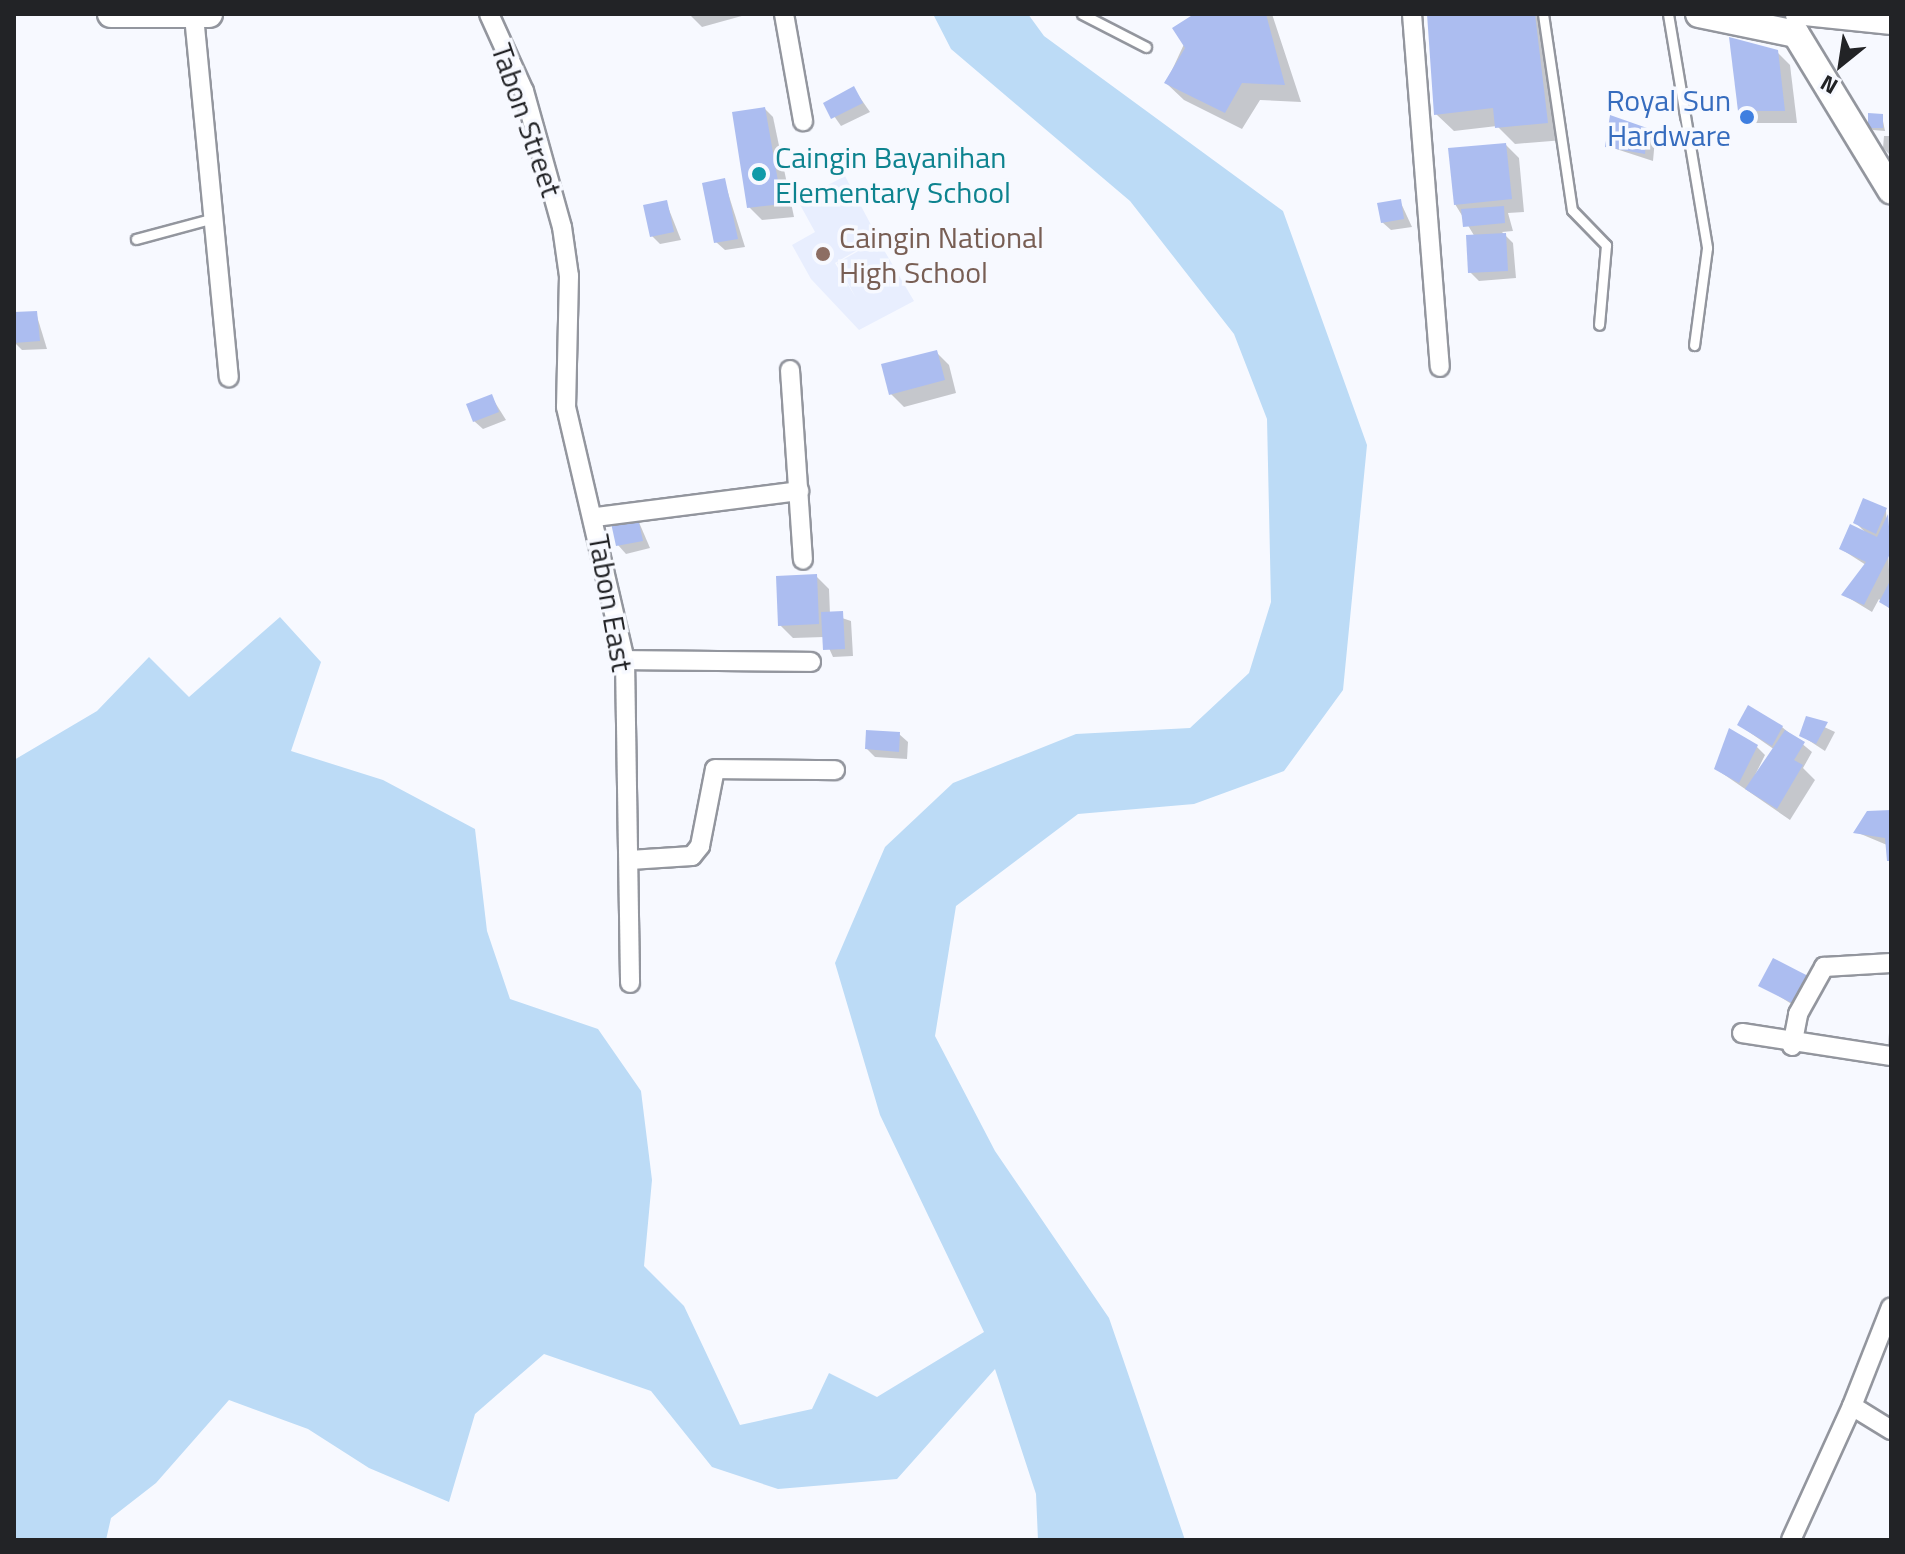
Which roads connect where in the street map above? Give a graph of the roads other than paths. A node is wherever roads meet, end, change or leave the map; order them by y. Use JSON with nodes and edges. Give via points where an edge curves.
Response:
{"nodes":[{"id":1,"x":111,"y":14,"type":"edge"},
{"id":2,"x":139,"y":14,"type":"edge"},
{"id":3,"x":489,"y":14,"type":"edge"},
{"id":4,"x":784,"y":14,"type":"edge"},
{"id":5,"x":1082,"y":14,"type":"edge"},
{"id":6,"x":1412,"y":14,"type":"edge"},
{"id":7,"x":1543,"y":14,"type":"edge"},
{"id":8,"x":1668,"y":14,"type":"edge"},
{"id":9,"x":1699,"y":14,"type":"edge"},
{"id":10,"x":202,"y":15,"type":"edge"},
{"id":11,"x":1796,"y":21,"type":"edge"},
{"id":12,"x":1891,"y":25,"type":"edge"},
{"id":13,"x":1146,"y":47,"type":"dead end"},
{"id":14,"x":803,"y":121,"type":"dead end"},
{"id":15,"x":1891,"y":190,"type":"edge"},
{"id":16,"x":218,"y":217,"type":"junction"},
{"id":17,"x":136,"y":239,"type":"dead end"},
{"id":18,"x":1599,"y":325,"type":"dead end"},
{"id":19,"x":1694,"y":345,"type":"dead end"},
{"id":20,"x":1440,"y":367,"type":"dead end"},
{"id":21,"x":790,"y":370,"type":"dead end"},
{"id":22,"x":229,"y":377,"type":"dead end"},
{"id":23,"x":799,"y":491,"type":"junction"},
{"id":24,"x":596,"y":517,"type":"junction"},
{"id":25,"x":803,"y":560,"type":"dead end"},
{"id":26,"x":625,"y":660,"type":"junction"},
{"id":27,"x":811,"y":662,"type":"dead end"},
{"id":28,"x":835,"y":770,"type":"dead end"},
{"id":29,"x":630,"y":860,"type":"junction"},
{"id":30,"x":1891,"y":963,"type":"edge"},
{"id":31,"x":630,"y":983,"type":"dead end"},
{"id":32,"x":1742,"y":1033,"type":"dead end"},
{"id":33,"x":1792,"y":1046,"type":"junction"},
{"id":34,"x":1891,"y":1056,"type":"edge"},
{"id":35,"x":1891,"y":1307,"type":"edge"},
{"id":36,"x":1852,"y":1406,"type":"junction"},
{"id":37,"x":1891,"y":1430,"type":"edge"},
{"id":38,"x":1791,"y":1540,"type":"edge"}],
"edges":[{"from":1,"to":2,"type":"street"},
{"from":2,"to":10,"type":"street"},
{"from":3,"to":24,"type":"street","name":"Tabon Street","via":[[524,91],[562,227],[569,276],[566,407]]},
{"from":4,"to":14,"type":"street"},
{"from":5,"to":13,"type":"lane"},
{"from":6,"to":20,"type":"street"},
{"from":7,"to":18,"type":"lane","via":[[1572,210],[1606,245]]},
{"from":8,"to":19,"type":"lane","via":[[1707,248]]},
{"from":9,"to":11,"type":"street"},
{"from":10,"to":16,"type":"street"},
{"from":11,"to":12,"type":"street"},
{"from":11,"to":15,"type":"street"},
{"from":16,"to":17,"type":"lane"},
{"from":16,"to":22,"type":"street"},
{"from":21,"to":23,"type":"street"},
{"from":23,"to":24,"type":"street"},
{"from":23,"to":25,"type":"street"},
{"from":24,"to":26,"type":"street","name":"Tabon East"},
{"from":26,"to":27,"type":"street"},
{"from":26,"to":29,"type":"street","name":"Tabon East"},
{"from":28,"to":29,"type":"street","via":[[715,769],[700,846],[692,856]]},
{"from":29,"to":31,"type":"street","name":"Tabon East"},
{"from":30,"to":33,"type":"street","via":[[1824,967],[1798,1014]]},
{"from":32,"to":33,"type":"street"},
{"from":33,"to":34,"type":"street"},
{"from":35,"to":36,"type":"street"},
{"from":36,"to":37,"type":"street"},
{"from":36,"to":38,"type":"street"}]}
